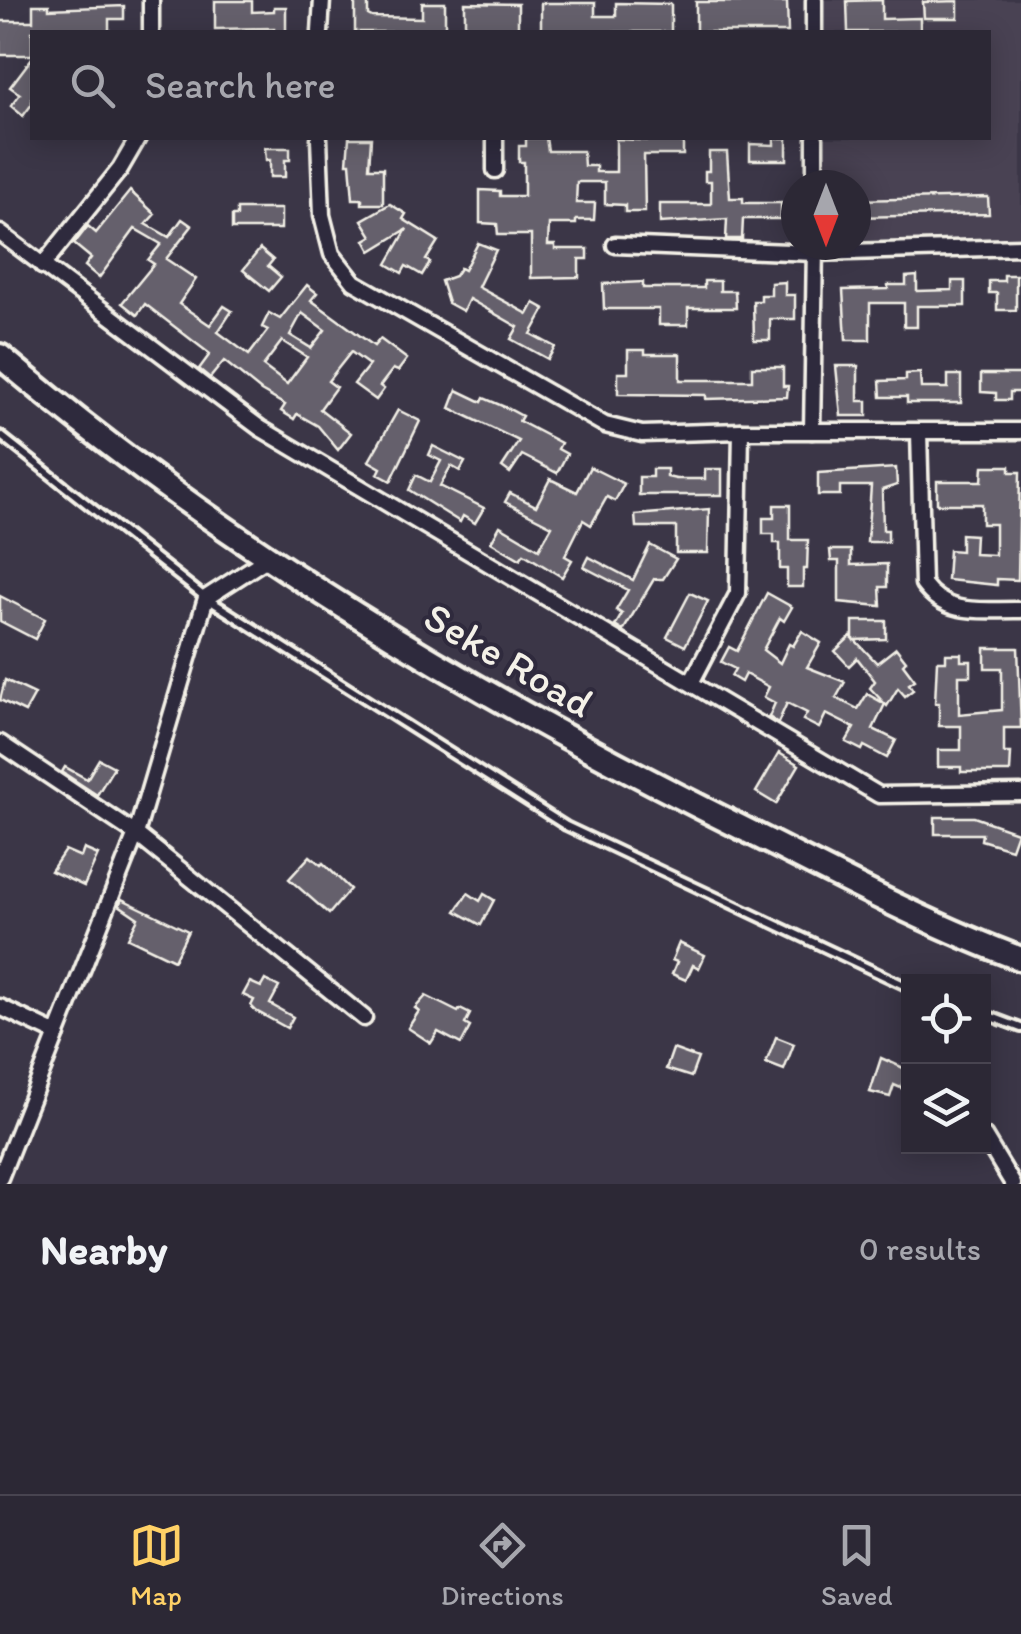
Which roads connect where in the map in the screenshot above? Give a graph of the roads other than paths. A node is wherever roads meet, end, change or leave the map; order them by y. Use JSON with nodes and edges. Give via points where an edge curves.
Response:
{"nodes":[{"id":1,"x":151,"y":0,"type":"edge"},
{"id":2,"x":322,"y":0,"type":"edge"},
{"id":3,"x":814,"y":0,"type":"edge"},
{"id":4,"x":151,"y":30,"type":"edge"},
{"id":5,"x":320,"y":30,"type":"edge"},
{"id":6,"x":814,"y":30,"type":"edge"},
{"id":7,"x":137,"y":140,"type":"edge"},
{"id":8,"x":319,"y":140,"type":"edge"},
{"id":9,"x":496,"y":140,"type":"edge"},
{"id":10,"x":814,"y":140,"type":"edge"},
{"id":11,"x":495,"y":170,"type":"dead end"},
{"id":12,"x":814,"y":170,"type":"edge"},
{"id":13,"x":0,"y":233,"type":"edge"},
{"id":14,"x":615,"y":245,"type":"dead end"},
{"id":15,"x":1021,"y":247,"type":"edge"},
{"id":16,"x":781,"y":248,"type":"edge"},
{"id":17,"x":871,"y":248,"type":"edge"},
{"id":18,"x":814,"y":260,"type":"edge"},
{"id":19,"x":42,"y":266,"type":"junction"},
{"id":20,"x":0,"y":356,"type":"edge"},
{"id":21,"x":741,"y":431,"type":"junction"},
{"id":22,"x":812,"y":431,"type":"junction"},
{"id":23,"x":1021,"y":431,"type":"edge"},
{"id":24,"x":918,"y":432,"type":"junction"},
{"id":25,"x":0,"y":436,"type":"edge"},
{"id":26,"x":268,"y":558,"type":"junction"},
{"id":27,"x":206,"y":598,"type":"junction"},
{"id":28,"x":1021,"y":610,"type":"edge"},
{"id":29,"x":692,"y":681,"type":"junction"},
{"id":30,"x":0,"y":742,"type":"edge"},
{"id":31,"x":1021,"y":793,"type":"edge"},
{"id":32,"x":136,"y":834,"type":"junction"},
{"id":33,"x":1021,"y":959,"type":"edge"},
{"id":34,"x":901,"y":984,"type":"edge"},
{"id":35,"x":0,"y":1008,"type":"edge"},
{"id":36,"x":991,"y":1017,"type":"edge"},
{"id":37,"x":364,"y":1018,"type":"dead end"},
{"id":38,"x":1021,"y":1028,"type":"edge"},
{"id":39,"x":56,"y":1034,"type":"junction"},
{"id":40,"x":991,"y":1148,"type":"edge"},
{"id":41,"x":0,"y":1178,"type":"edge"},
{"id":42,"x":1013,"y":1184,"type":"edge"}],
"edges":[{"from":1,"to":4,"type":"street"},
{"from":2,"to":5,"type":"street"},
{"from":3,"to":6,"type":"street"},
{"from":7,"to":19,"type":"street"},
{"from":8,"to":21,"type":"street","via":[[322,214],[332,254],[354,282],[605,424],[642,434]]},
{"from":9,"to":11,"type":"street"},
{"from":10,"to":12,"type":"street"},
{"from":13,"to":19,"type":"street"},
{"from":14,"to":16,"type":"street"},
{"from":15,"to":17,"type":"street"},
{"from":18,"to":22,"type":"street"},
{"from":19,"to":29,"type":"street","via":[[260,428]]},
{"from":20,"to":26,"type":"main road","name":"Seke Road","via":[[100,441]]},
{"from":21,"to":22,"type":"street"},
{"from":21,"to":29,"type":"street","via":[[738,593]]},
{"from":22,"to":24,"type":"street"},
{"from":23,"to":24,"type":"street"},
{"from":24,"to":28,"type":"street","via":[[923,584],[936,601],[956,609]]},
{"from":25,"to":27,"type":"lane"},
{"from":26,"to":27,"type":"street"},
{"from":26,"to":33,"type":"main road","name":"Seke Road","via":[[474,686],[644,779],[894,904]]},
{"from":27,"to":32,"type":"street"},
{"from":27,"to":34,"type":"lane","via":[[566,826]]},
{"from":29,"to":31,"type":"street","via":[[879,795]]},
{"from":30,"to":32,"type":"street"},
{"from":32,"to":37,"type":"street"},
{"from":32,"to":39,"type":"street"},
{"from":35,"to":39,"type":"street"},
{"from":36,"to":38,"type":"lane"},
{"from":39,"to":41,"type":"street"},
{"from":40,"to":42,"type":"street"}]}
